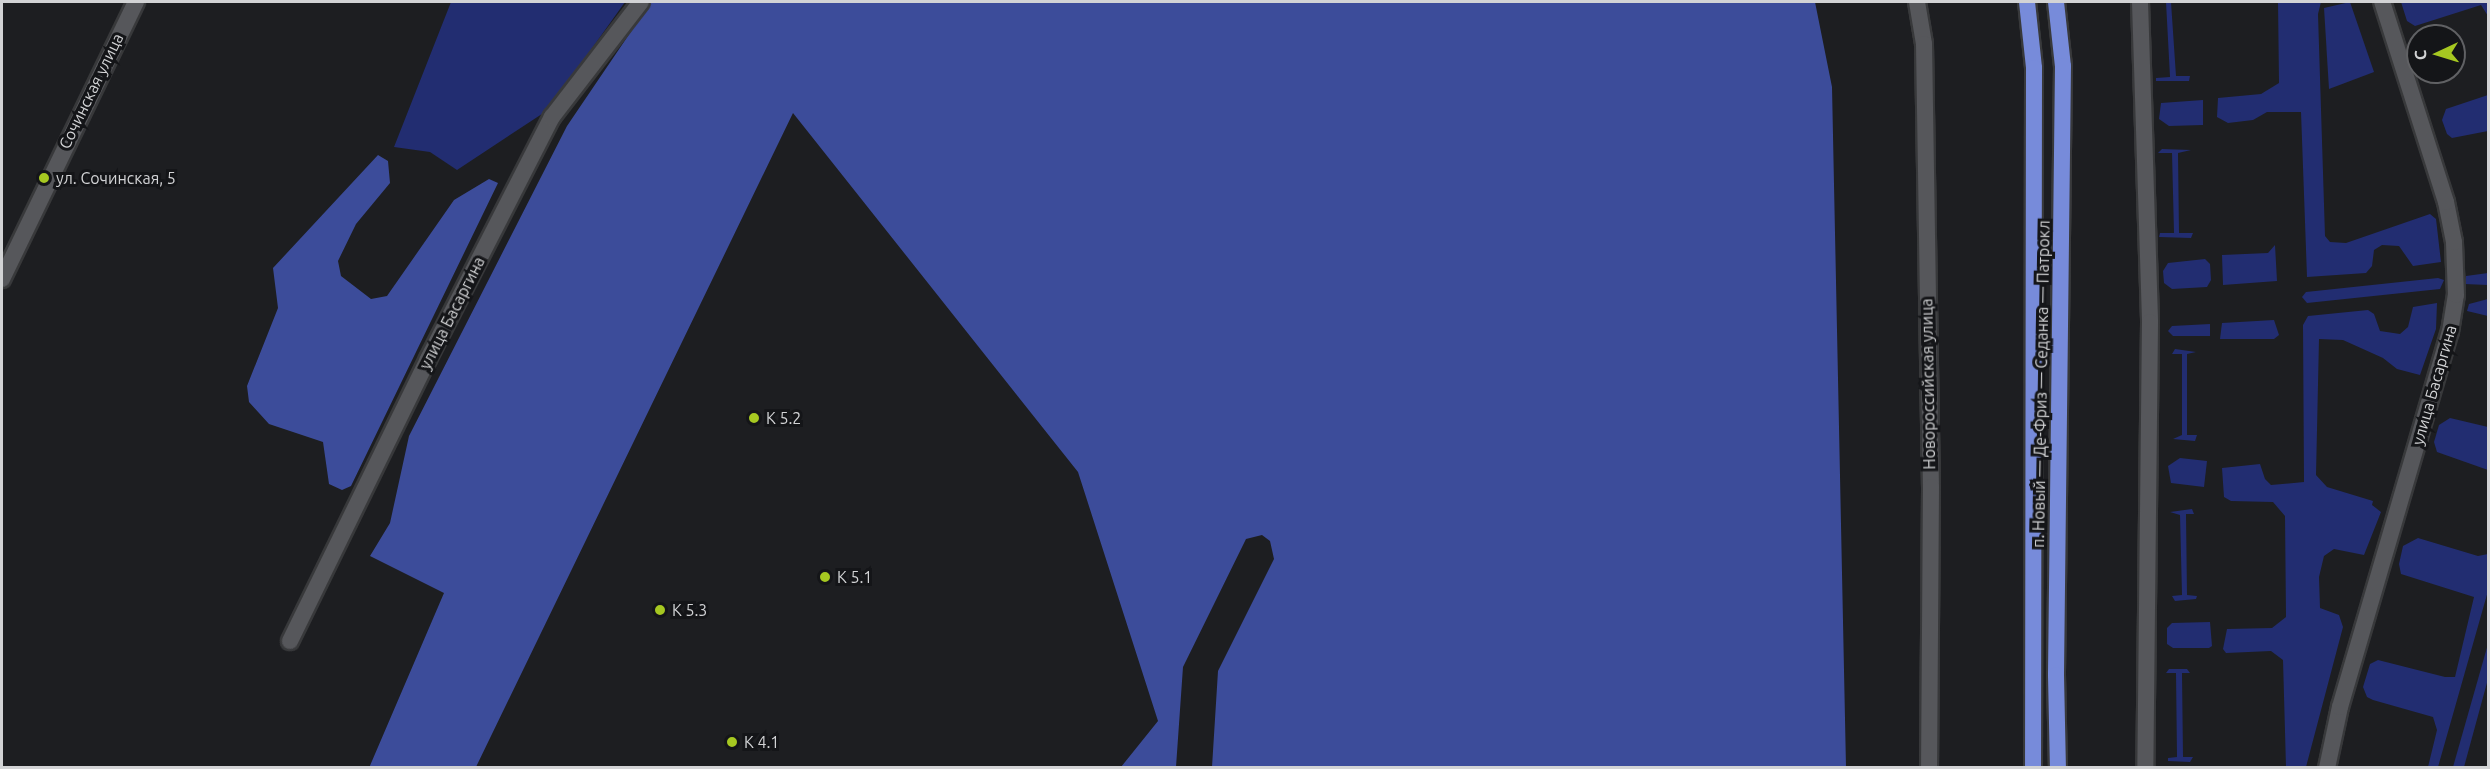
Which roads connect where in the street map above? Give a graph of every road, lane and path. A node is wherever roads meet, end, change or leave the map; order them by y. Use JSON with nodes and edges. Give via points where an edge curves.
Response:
{"nodes":[{"id":1,"x":136,"y":2,"type":"edge"},
{"id":2,"x":641,"y":2,"type":"edge"},
{"id":3,"x":1917,"y":2,"type":"edge"},
{"id":4,"x":2027,"y":2,"type":"edge"},
{"id":5,"x":2056,"y":2,"type":"edge"},
{"id":6,"x":2140,"y":2,"type":"edge"},
{"id":7,"x":2382,"y":2,"type":"edge"},
{"id":8,"x":2,"y":279,"type":"edge"},
{"id":9,"x":290,"y":641,"type":"dead end"},
{"id":10,"x":1929,"y":768,"type":"edge"},
{"id":11,"x":2033,"y":768,"type":"edge"},
{"id":12,"x":2058,"y":768,"type":"edge"},
{"id":13,"x":2145,"y":768,"type":"edge"},
{"id":14,"x":2327,"y":768,"type":"edge"}],
"edges":[{"from":1,"to":8,"type":"street","name":"Сочинская улица"},
{"from":2,"to":9,"type":"street","name":"улица Басаргина","via":[[552,117],[428,358]]},
{"from":3,"to":10,"type":"street","name":"Новороссийская улица","via":[[1924,44],[1931,487]]},
{"from":4,"to":11,"type":"highway","name":"п. Новый — Де-Фриз — Седанка — Патрокл","via":[[2034,68]]},
{"from":5,"to":12,"type":"highway","name":"п. Новый — Де-Фриз — Седанка — Патрокл","via":[[2063,66]]},
{"from":6,"to":13,"type":"street","via":[[2150,316]]},
{"from":7,"to":14,"type":"street","name":"улица Басаргина","via":[[2446,202],[2454,242],[2456,295],[2450,332],[2340,707]]}]}
